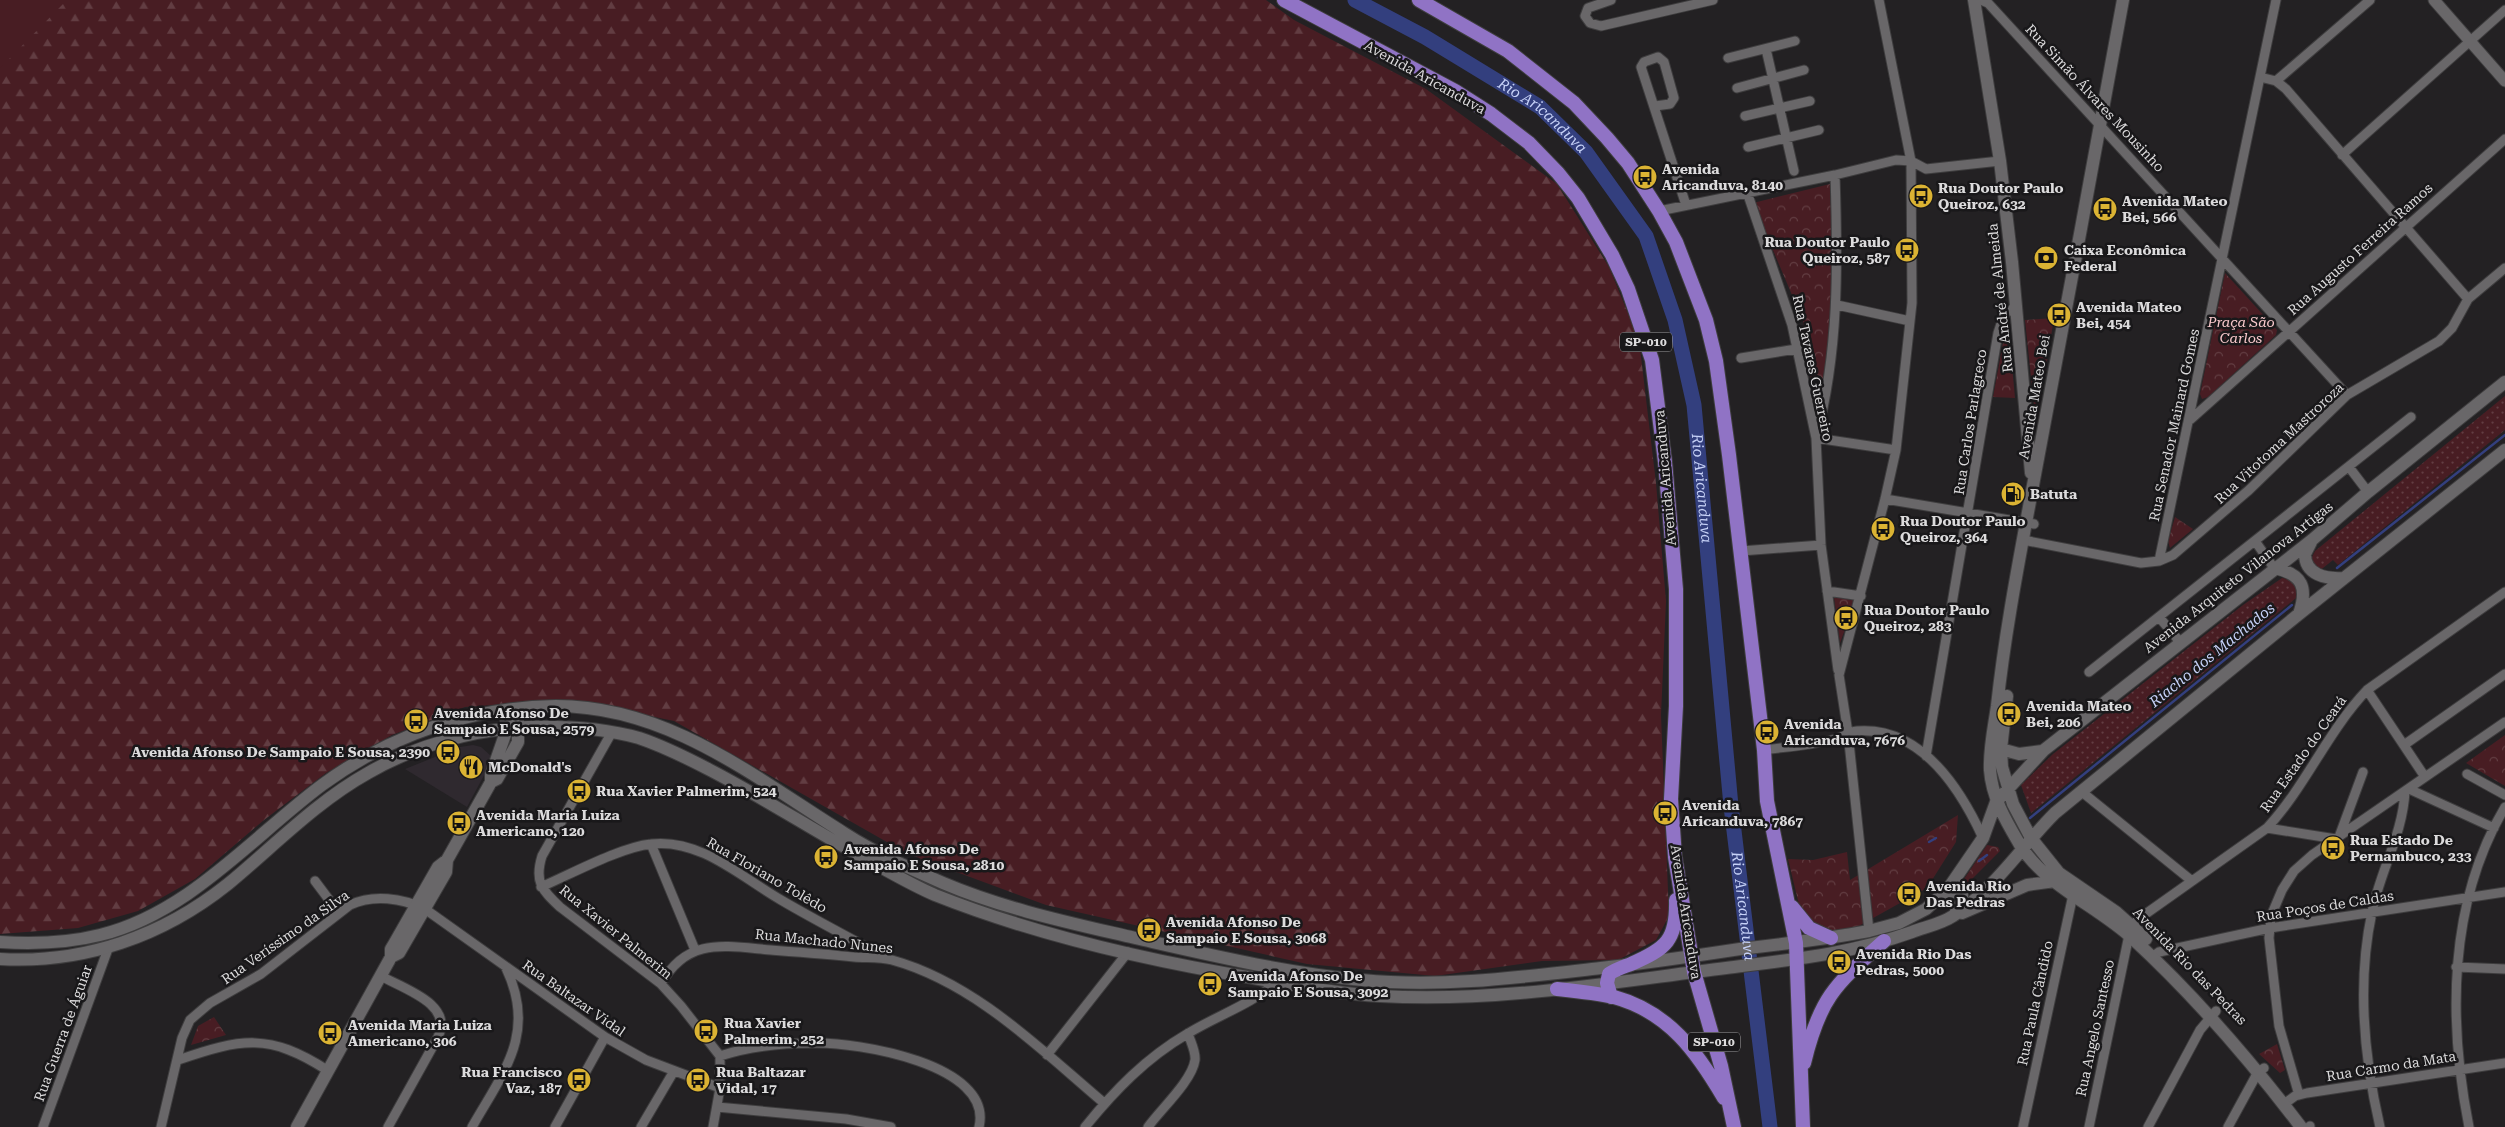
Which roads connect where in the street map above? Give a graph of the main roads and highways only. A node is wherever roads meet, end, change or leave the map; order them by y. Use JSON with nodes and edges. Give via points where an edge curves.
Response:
{"nodes":[{"id":1,"x":1284,"y":0,"type":"edge"},
{"id":2,"x":1974,"y":0,"type":"edge"},
{"id":3,"x":2123,"y":0,"type":"edge"},
{"id":4,"x":2132,"y":0,"type":"edge"},
{"id":5,"x":1421,"y":1,"type":"edge"},
{"id":6,"x":2104,"y":128,"type":"junction"},
{"id":7,"x":2505,"y":382,"type":"edge"},
{"id":8,"x":2026,"y":416,"type":"junction"},
{"id":9,"x":2045,"y":441,"type":"junction"},
{"id":10,"x":2505,"y":450,"type":"edge"},
{"id":11,"x":2032,"y":490,"type":"junction"},
{"id":12,"x":2030,"y":523,"type":"junction"},
{"id":13,"x":2312,"y":540,"type":"junction"},
{"id":14,"x":2027,"y":541,"type":"junction"},
{"id":15,"x":2274,"y":568,"type":"junction"},
{"id":16,"x":2343,"y":578,"type":"junction"},
{"id":17,"x":2298,"y":614,"type":"junction"},
{"id":18,"x":511,"y":710,"type":"junction"},
{"id":19,"x":512,"y":728,"type":"junction"},
{"id":20,"x":2001,"y":749,"type":"junction"},
{"id":21,"x":2044,"y":750,"type":"junction"},
{"id":22,"x":2007,"y":788,"type":"junction"},
{"id":23,"x":1996,"y":802,"type":"junction"},
{"id":24,"x":2031,"y":838,"type":"junction"},
{"id":25,"x":2022,"y":848,"type":"junction"},
{"id":26,"x":1675,"y":857,"type":"junction"},
{"id":27,"x":2055,"y":881,"type":"junction"},
{"id":28,"x":1948,"y":889,"type":"junction"},
{"id":29,"x":2075,"y":889,"type":"junction"},
{"id":30,"x":1786,"y":898,"type":"junction"},
{"id":31,"x":1952,"y":916,"type":"junction"},
{"id":32,"x":1831,"y":938,"type":"junction"},
{"id":33,"x":1884,"y":941,"type":"junction"},
{"id":34,"x":0,"y":942,"type":"edge"},
{"id":35,"x":1796,"y":943,"type":"junction"},
{"id":36,"x":1692,"y":956,"type":"junction"},
{"id":37,"x":0,"y":959,"type":"edge"},
{"id":38,"x":1798,"y":959,"type":"junction"},
{"id":39,"x":1628,"y":965,"type":"junction"},
{"id":40,"x":1694,"y":972,"type":"junction"},
{"id":41,"x":1557,"y":989,"type":"joint"},
{"id":42,"x":1609,"y":990,"type":"junction"},
{"id":43,"x":1800,"y":1080,"type":"junction"},
{"id":44,"x":1732,"y":1112,"type":"junction"},
{"id":45,"x":297,"y":1127,"type":"edge"},
{"id":46,"x":1734,"y":1127,"type":"edge"},
{"id":47,"x":1803,"y":1127,"type":"edge"},
{"id":48,"x":2308,"y":1127,"type":"edge"}],
"edges":[{"from":1,"to":26,"type":"highway","name":"Avenida Aricanduva","number":"SP-010","via":[[1455,91],[1529,143],[1578,198],[1628,289],[1655,376],[1676,589],[1676,706],[1671,799]]},
{"from":2,"to":8,"type":"main road","name":"Rua André de Almeida","via":[[2000,161]]},
{"from":3,"to":6,"type":"main road","name":"Avenida Mateo Bei"},
{"from":4,"to":6,"type":"main road","name":"Avenida Mateo Bei"},
{"from":5,"to":30,"type":"highway","via":[[1508,51],[1574,103],[1628,163],[1676,242],[1706,320],[1716,361],[1741,551],[1767,801]]},
{"from":6,"to":9,"type":"main road","name":"Avenida Mateo Bei"},
{"from":7,"to":13,"type":"main road","name":"Avenida Arquiteto Vilanova Artigas"},
{"from":8,"to":9,"type":"main road","name":"Rua André de Almeida"},
{"from":8,"to":11,"type":"main road","name":"Rua André de Almeida"},
{"from":9,"to":11,"type":"main road","name":"Avenida Mateo Bei"},
{"from":9,"to":12,"type":"main road","name":"Avenida Mateo Bei"},
{"from":10,"to":16,"type":"main road"},
{"from":11,"to":12,"type":"main road","name":"Avenida Mateo Bei"},
{"from":12,"to":14,"type":"main road","name":"Avenida Mateo Bei"},
{"from":13,"to":15,"type":"main road","name":"Avenida Arquiteto Vilanova Artigas"},
{"from":13,"to":16,"type":"main road","via":[[2305,554],[2309,567],[2324,578]]},
{"from":14,"to":20,"type":"main road","name":"Avenida Mateo Bei"},
{"from":14,"to":23,"type":"main road","name":"Avenida Mateo Bei","via":[[2000,681],[1990,766]]},
{"from":15,"to":17,"type":"main road","via":[[2295,575],[2301,584],[2303,599]]},
{"from":15,"to":21,"type":"main road","name":"Avenida Arquiteto Vilanova Artigas"},
{"from":16,"to":17,"type":"main road"},
{"from":17,"to":24,"type":"main road","via":[[2055,813]]},
{"from":18,"to":19,"type":"main road"},
{"from":18,"to":34,"type":"main road","via":[[454,720],[390,744],[323,785],[196,888],[151,916],[98,936]]},
{"from":18,"to":39,"type":"main road","via":[[562,706],[636,717],[678,732],[728,758],[848,836],[949,886],[1028,912],[1179,948],[1300,972],[1419,983],[1477,982]]},
{"from":19,"to":37,"type":"main road","via":[[406,754],[368,772],[331,797],[197,906],[156,930],[108,948],[55,957]]},
{"from":19,"to":41,"type":"main road","via":[[562,726],[642,739],[736,784],[821,835],[931,893],[1005,920],[1128,952],[1198,969],[1381,996],[1474,996]]},
{"from":19,"to":45,"type":"main road","via":[[518,742],[497,779],[491,782],[447,860],[446,872],[391,949],[392,958]]},
{"from":20,"to":21,"type":"main road","via":[[2020,754]]},
{"from":20,"to":22,"type":"main road","name":"Avenida Mateo Bei"},
{"from":21,"to":22,"type":"main road","name":"Avenida Arquiteto Vilanova Artigas"},
{"from":22,"to":23,"type":"main road","name":"Avenida Arquiteto Vilanova Artigas"},
{"from":22,"to":24,"type":"main road","name":"Avenida Rio das Pedras"},
{"from":23,"to":25,"type":"main road","name":"Avenida Rio das Pedras"},
{"from":23,"to":28,"type":"main road","via":[[1984,838]]},
{"from":24,"to":25,"type":"main road"},
{"from":24,"to":29,"type":"main road","name":"Avenida Rio das Pedras"},
{"from":25,"to":27,"type":"main road","name":"Avenida Rio das Pedras"},
{"from":25,"to":31,"type":"main road","via":[[2000,876]]},
{"from":26,"to":36,"type":"highway","name":"Avenida Aricanduva","number":"SP-010"},
{"from":26,"to":39,"type":"highway","via":[[1676,914],[1672,935],[1657,952]]},
{"from":27,"to":29,"type":"main road","name":"Avenida Rio das Pedras"},
{"from":27,"to":31,"type":"main road","via":[[2028,885]]},
{"from":28,"to":31,"type":"main road","via":[[1962,895],[1962,902]]},
{"from":28,"to":32,"type":"main road","via":[[1926,909],[1907,919]]},
{"from":29,"to":48,"type":"main road","name":"Avenida Rio das Pedras","via":[[2156,954],[2291,1100]]},
{"from":30,"to":32,"type":"highway","via":[[1803,922]]},
{"from":30,"to":35,"type":"highway"},
{"from":31,"to":33,"type":"main road"},
{"from":32,"to":35,"type":"main road"},
{"from":33,"to":38,"type":"main road","via":[[1844,952]]},
{"from":33,"to":43,"type":"highway","via":[[1850,971],[1826,999],[1812,1033]]},
{"from":35,"to":36,"type":"main road"},
{"from":35,"to":38,"type":"highway"},
{"from":36,"to":39,"type":"main road"},
{"from":36,"to":40,"type":"highway","name":"Avenida Aricanduva","number":"SP-010"},
{"from":38,"to":40,"type":"main road"},
{"from":38,"to":43,"type":"highway"},
{"from":39,"to":42,"type":"highway","via":[[1608,976]]},
{"from":40,"to":42,"type":"main road"},
{"from":40,"to":44,"type":"highway","name":"Avenida Aricanduva","number":"SP-010"},
{"from":41,"to":42,"type":"highway"},
{"from":42,"to":44,"type":"highway","via":[[1685,1040],[1707,1068]]},
{"from":43,"to":47,"type":"highway"},
{"from":44,"to":46,"type":"highway","name":"Avenida Aricanduva","number":"SP-010"}]}
